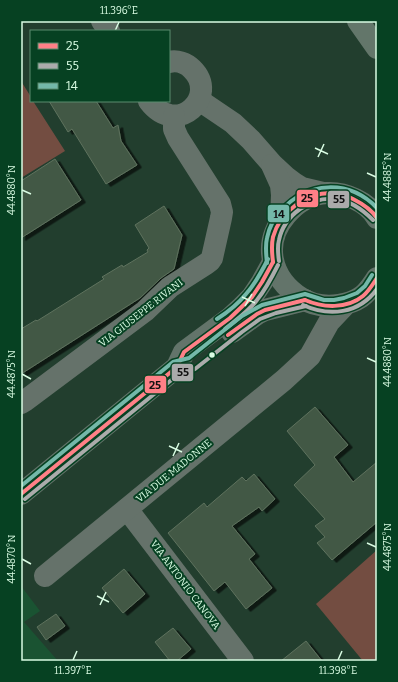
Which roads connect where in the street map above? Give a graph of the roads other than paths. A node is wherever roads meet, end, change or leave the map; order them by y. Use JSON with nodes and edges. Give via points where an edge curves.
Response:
{"nodes":[{"id":1,"x":102,"y":21,"type":"edge"},
{"id":2,"x":358,"y":21,"type":"edge"},
{"id":3,"x":108,"y":30,"type":"edge"},
{"id":4,"x":377,"y":48,"type":"edge"},
{"id":5,"x":170,"y":62,"type":"edge"},
{"id":6,"x":199,"y":100,"type":"junction"},
{"id":7,"x":151,"y":102,"type":"edge"},
{"id":8,"x":174,"y":116,"type":"junction"},
{"id":9,"x":272,"y":164,"type":"junction"},
{"id":10,"x":323,"y":194,"type":"junction"},
{"id":11,"x":376,"y":216,"type":"edge"},
{"id":12,"x":281,"y":220,"type":"junction"},
{"id":13,"x":273,"y":262,"type":"junction"},
{"id":14,"x":377,"y":278,"type":"edge"},
{"id":15,"x":307,"y":301,"type":"junction"},
{"id":16,"x":346,"y":304,"type":"junction"},
{"id":17,"x":302,"y":364,"type":"junction"},
{"id":18,"x":177,"y":367,"type":"junction"},
{"id":19,"x":21,"y":403,"type":"edge"},
{"id":20,"x":21,"y":494,"type":"edge"},
{"id":21,"x":127,"y":509,"type":"junction"},
{"id":22,"x":45,"y":576,"type":"dead end"},
{"id":23,"x":243,"y":661,"type":"edge"}],
"edges":[{"from":1,"to":3,"type":"street"},
{"from":2,"to":4,"type":"highway"},
{"from":5,"to":6,"type":"street","via":[[181,62],[190,66],[196,73],[200,81]]},
{"from":6,"to":8,"type":"street","via":[[187,112]]},
{"from":6,"to":9,"type":"street","via":[[233,123]]},
{"from":7,"to":8,"type":"street","via":[[162,113]]},
{"from":8,"to":19,"type":"street","name":"VIA GIUSEPPE RIVANI","via":[[174,129],[178,138],[220,204],[222,212],[212,258]]},
{"from":9,"to":10,"type":"street","via":[[302,188]]},
{"from":9,"to":12,"type":"street","via":[[281,185]]},
{"from":10,"to":11,"type":"main road","via":[[335,193],[346,196],[364,204]]},
{"from":10,"to":12,"type":"main road","via":[[303,200],[291,208]]},
{"from":12,"to":13,"type":"main road","via":[[274,234]]},
{"from":13,"to":15,"type":"main road","via":[[285,285]]},
{"from":13,"to":18,"type":"main road","via":[[252,297],[230,318],[184,352]]},
{"from":14,"to":16,"type":"main road","via":[[370,290]]},
{"from":15,"to":16,"type":"main road","via":[[323,306]]},
{"from":15,"to":17,"type":"street","name":"VIA DUE MADONNE","via":[[314,321],[314,334],[308,355]]},
{"from":15,"to":18,"type":"main road","via":[[274,307],[257,314],[192,364]]},
{"from":16,"to":17,"type":"street","name":"VIA DUE MADONNE","via":[[329,322],[312,353]]},
{"from":17,"to":21,"type":"street","name":"VIA DUE MADONNE"},
{"from":18,"to":20,"type":"main road"},
{"from":21,"to":22,"type":"street","name":"VIA DUE MADONNE"},
{"from":21,"to":23,"type":"street","name":"VIA ANTONIO CANOVA"}]}
